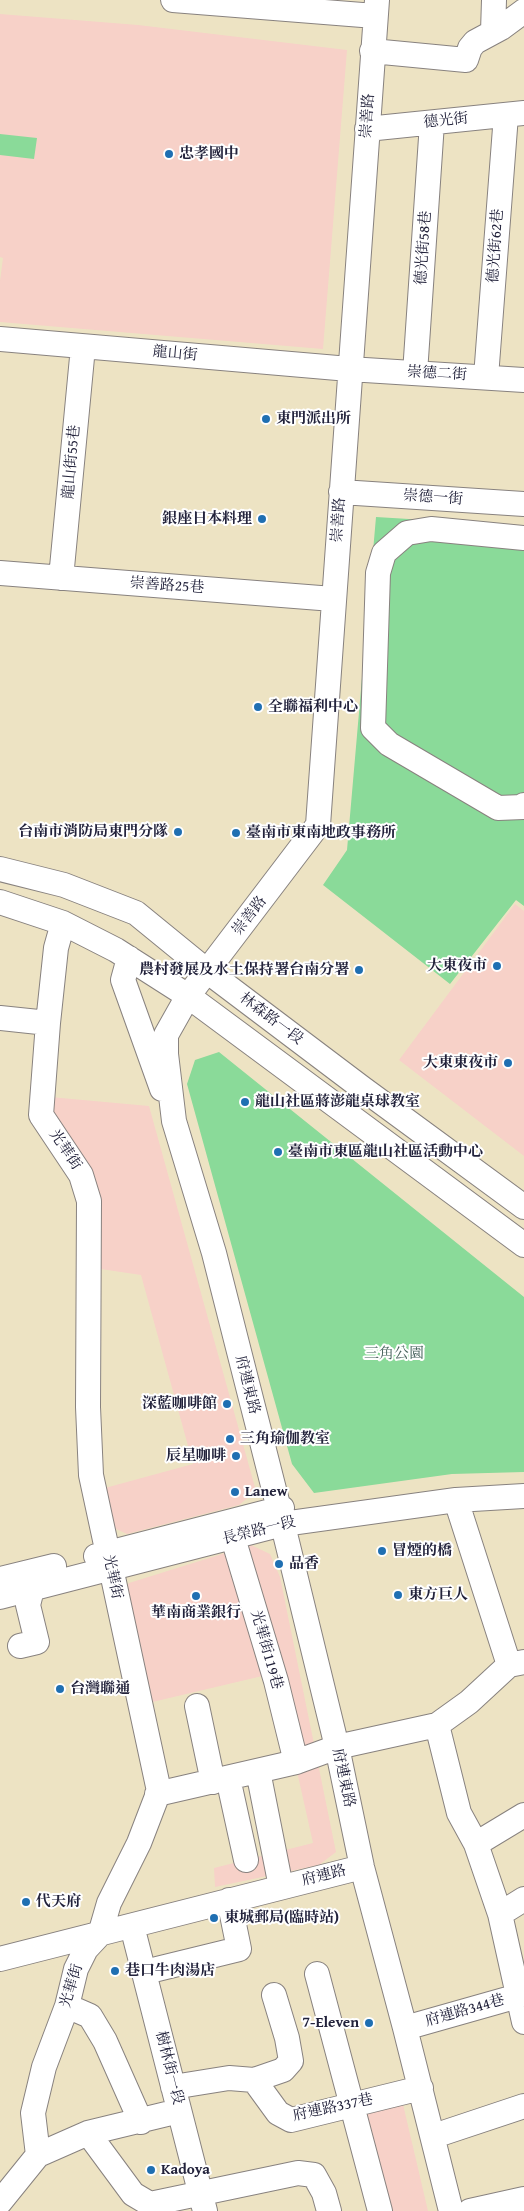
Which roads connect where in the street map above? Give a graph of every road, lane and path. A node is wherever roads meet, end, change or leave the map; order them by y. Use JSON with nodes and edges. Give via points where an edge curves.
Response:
{"nodes":[{"id":1,"x":173,"y":0,"type":"edge"},
{"id":2,"x":494,"y":0,"type":"edge"},
{"id":3,"x":252,"y":4,"type":"edge"},
{"id":4,"x":376,"y":8,"type":"edge"},
{"id":5,"x":524,"y":11,"type":"edge"},
{"id":6,"x":493,"y":32,"type":"junction"},
{"id":7,"x":372,"y":51,"type":"junction"},
{"id":8,"x":515,"y":114,"type":"edge"},
{"id":9,"x":432,"y":122,"type":"junction"},
{"id":10,"x":367,"y":129,"type":"junction"},
{"id":11,"x":0,"y":340,"type":"edge"},
{"id":12,"x":83,"y":347,"type":"junction"},
{"id":13,"x":350,"y":368,"type":"junction"},
{"id":14,"x":415,"y":373,"type":"junction"},
{"id":15,"x":486,"y":377,"type":"junction"},
{"id":16,"x":524,"y":380,"type":"edge"},
{"id":17,"x":341,"y":492,"type":"junction"},
{"id":18,"x":524,"y":504,"type":"edge"},
{"id":19,"x":524,"y":538,"type":"edge"},
{"id":20,"x":0,"y":572,"type":"edge"},
{"id":21,"x":61,"y":578,"type":"junction"},
{"id":22,"x":334,"y":599,"type":"junction"},
{"id":23,"x":524,"y":805,"type":"edge"},
{"id":24,"x":0,"y":869,"type":"edge"},
{"id":25,"x":0,"y":902,"type":"edge"},
{"id":26,"x":63,"y":923,"type":"junction"},
{"id":27,"x":129,"y":958,"type":"junction"},
{"id":28,"x":207,"y":971,"type":"junction"},
{"id":29,"x":188,"y":996,"type":"junction"},
{"id":30,"x":0,"y":1018,"type":"edge"},
{"id":31,"x":48,"y":1023,"type":"junction"},
{"id":32,"x":174,"y":1120,"type":"junction"},
{"id":33,"x":524,"y":1207,"type":"edge"},
{"id":34,"x":524,"y":1245,"type":"edge"},
{"id":35,"x":524,"y":1481,"type":"edge"},
{"id":36,"x":524,"y":1496,"type":"edge"},
{"id":37,"x":456,"y":1500,"type":"junction"},
{"id":38,"x":281,"y":1516,"type":"junction"},
{"id":39,"x":233,"y":1538,"type":"junction"},
{"id":40,"x":109,"y":1561,"type":"junction"},
{"id":41,"x":0,"y":1579,"type":"edge"},
{"id":42,"x":32,"y":1589,"type":"junction"},
{"id":43,"x":0,"y":1597,"type":"edge"},
{"id":44,"x":54,"y":1635,"type":"dead end"},
{"id":45,"x":20,"y":1646,"type":"dead end"},
{"id":46,"x":517,"y":1663,"type":"edge"},
{"id":47,"x":197,"y":1706,"type":"dead end"},
{"id":48,"x":437,"y":1724,"type":"junction"},
{"id":49,"x":337,"y":1747,"type":"junction"},
{"id":50,"x":296,"y":1762,"type":"junction"},
{"id":51,"x":258,"y":1771,"type":"junction"},
{"id":52,"x":221,"y":1780,"type":"junction"},
{"id":53,"x":157,"y":1794,"type":"junction"},
{"id":54,"x":524,"y":1815,"type":"edge"},
{"id":55,"x":476,"y":1844,"type":"junction"},
{"id":56,"x":246,"y":1860,"type":"dead end"},
{"id":57,"x":362,"y":1867,"type":"junction"},
{"id":58,"x":281,"y":1887,"type":"junction"},
{"id":59,"x":524,"y":1899,"type":"edge"},
{"id":60,"x":229,"y":1900,"type":"junction"},
{"id":61,"x":500,"y":1914,"type":"junction"},
{"id":62,"x":132,"y":1926,"type":"junction"},
{"id":63,"x":100,"y":1934,"type":"junction"},
{"id":64,"x":0,"y":1959,"type":"edge"},
{"id":65,"x":145,"y":1972,"type":"junction"},
{"id":66,"x":317,"y":1974,"type":"dead end"},
{"id":67,"x":521,"y":1994,"type":"edge"},
{"id":68,"x":274,"y":1995,"type":"dead end"},
{"id":69,"x":67,"y":2006,"type":"junction"},
{"id":70,"x":524,"y":2022,"type":"edge"},
{"id":71,"x":405,"y":2028,"type":"junction"},
{"id":72,"x":254,"y":2080,"type":"junction"},
{"id":73,"x":173,"y":2087,"type":"junction"},
{"id":74,"x":421,"y":2088,"type":"junction"},
{"id":75,"x":351,"y":2106,"type":"junction"},
{"id":76,"x":524,"y":2106,"type":"edge"},
{"id":77,"x":180,"y":2111,"type":"junction"},
{"id":78,"x":141,"y":2122,"type":"junction"},
{"id":79,"x":88,"y":2133,"type":"junction"},
{"id":80,"x":434,"y":2136,"type":"junction"},
{"id":81,"x":38,"y":2155,"type":"junction"},
{"id":82,"x":524,"y":2199,"type":"edge"},
{"id":83,"x":0,"y":2202,"type":"edge"},
{"id":84,"x":203,"y":2203,"type":"edge"},
{"id":85,"x":329,"y":2211,"type":"edge"},
{"id":86,"x":380,"y":2211,"type":"edge"},
{"id":87,"x":451,"y":2211,"type":"edge"},
{"id":88,"x":470,"y":2211,"type":"edge"}],
"edges":[{"from":1,"to":3,"type":"street"},
{"from":2,"to":6,"type":"street"},
{"from":3,"to":4,"type":"street"},
{"from":4,"to":7,"type":"street","name":"崇善路"},
{"from":5,"to":6,"type":"street"},
{"from":6,"to":7,"type":"street","via":[[475,42],[466,60]]},
{"from":7,"to":10,"type":"street","name":"崇善路"},
{"from":8,"to":9,"type":"street","name":"德光街"},
{"from":8,"to":15,"type":"street","name":"德光街62巷"},
{"from":9,"to":10,"type":"street","name":"德光街"},
{"from":9,"to":14,"type":"street","name":"德光街58巷"},
{"from":10,"to":13,"type":"street","name":"崇善路"},
{"from":11,"to":12,"type":"street","name":"龍山街"},
{"from":12,"to":13,"type":"street","name":"龍山街"},
{"from":12,"to":21,"type":"street","name":"龍山街55巷"},
{"from":13,"to":14,"type":"street","name":"崇德二街"},
{"from":13,"to":17,"type":"street","name":"崇善路"},
{"from":14,"to":15,"type":"street","name":"崇德二街"},
{"from":15,"to":16,"type":"street","name":"崇德二街"},
{"from":17,"to":18,"type":"street","name":"崇德一街"},
{"from":17,"to":22,"type":"street","name":"崇善路"},
{"from":19,"to":23,"type":"street","via":[[430,529],[407,533],[384,553],[378,573],[372,728],[389,744],[498,808]]},
{"from":20,"to":21,"type":"street","name":"崇善路25巷"},
{"from":21,"to":22,"type":"street","name":"崇善路25巷"},
{"from":22,"to":28,"type":"street","name":"崇善路","via":[[318,826]]},
{"from":24,"to":28,"type":"street","name":"林森路一段","via":[[64,885],[136,913]]},
{"from":25,"to":26,"type":"street","name":"林森路一段"},
{"from":26,"to":27,"type":"street","name":"林森路一段"},
{"from":26,"to":31,"type":"street","name":"光華街","via":[[56,948]]},
{"from":27,"to":29,"type":"street","name":"林森路一段"},
{"from":27,"to":32,"type":"street","via":[[123,980]]},
{"from":28,"to":29,"type":"street","name":"崇善路"},
{"from":28,"to":33,"type":"street","name":"林森路一段"},
{"from":29,"to":32,"type":"street","name":"府連東路","via":[[166,1035]]},
{"from":29,"to":34,"type":"street","name":"林森路一段"},
{"from":30,"to":31,"type":"street"},
{"from":31,"to":40,"type":"street","name":"光華街","via":[[41,1115],[81,1174],[89,1201],[88,1407],[91,1475]]},
{"from":32,"to":38,"type":"street","name":"府連東路","via":[[214,1253]]},
{"from":35,"to":38,"type":"street","name":"長榮路一段","via":[[448,1486]]},
{"from":36,"to":37,"type":"street","name":"長榮路一段"},
{"from":37,"to":38,"type":"street","name":"長榮路一段"},
{"from":37,"to":46,"type":"street"},
{"from":38,"to":39,"type":"street","name":"長榮路一段"},
{"from":38,"to":40,"type":"street","name":"長榮路一段"},
{"from":38,"to":49,"type":"street","name":"府連東路"},
{"from":39,"to":40,"type":"street","name":"長榮路一段"},
{"from":39,"to":50,"type":"street","name":"光華街119巷","via":[[276,1681]]},
{"from":40,"to":41,"type":"street","name":"長榮路一段"},
{"from":40,"to":42,"type":"street","name":"長榮路一段"},
{"from":40,"to":53,"type":"street","name":"光華街"},
{"from":42,"to":43,"type":"street","name":"長榮路一段"},
{"from":42,"to":44,"type":"street","via":[[41,1602],[48,1630]]},
{"from":42,"to":45,"type":"street","via":[[28,1605],[37,1642]]},
{"from":46,"to":48,"type":"street"},
{"from":47,"to":52,"type":"street"},
{"from":48,"to":49,"type":"street"},
{"from":48,"to":55,"type":"street","via":[[458,1813]]},
{"from":49,"to":50,"type":"street"},
{"from":49,"to":57,"type":"street","name":"府連東路"},
{"from":50,"to":51,"type":"street"},
{"from":51,"to":52,"type":"street"},
{"from":51,"to":58,"type":"street"},
{"from":52,"to":53,"type":"street"},
{"from":52,"to":56,"type":"street"},
{"from":53,"to":63,"type":"street","name":"光華街","via":[[139,1844],[109,1903]]},
{"from":54,"to":55,"type":"street"},
{"from":55,"to":61,"type":"street"},
{"from":57,"to":58,"type":"street","name":"府連路"},
{"from":57,"to":71,"type":"street","name":"府連路"},
{"from":58,"to":60,"type":"street","name":"府連路"},
{"from":59,"to":61,"type":"street"},
{"from":60,"to":62,"type":"street","name":"府連路"},
{"from":60,"to":65,"type":"street","via":[[238,1949]]},
{"from":61,"to":67,"type":"street"},
{"from":62,"to":63,"type":"street","name":"府連路"},
{"from":62,"to":65,"type":"street","name":"樹林街一段"},
{"from":63,"to":64,"type":"street","name":"府連路"},
{"from":63,"to":69,"type":"street","name":"光華街","via":[[86,1949],[76,1969]]},
{"from":65,"to":73,"type":"street","name":"樹林街一段"},
{"from":66,"to":75,"type":"street"},
{"from":67,"to":70,"type":"street"},
{"from":67,"to":71,"type":"street","name":"府連路344巷"},
{"from":68,"to":72,"type":"street","via":[[291,2061],[283,2070]]},
{"from":69,"to":78,"type":"street","via":[[90,2016],[105,2041]]},
{"from":69,"to":81,"type":"street","name":"光華街","via":[[44,2067],[33,2113]]},
{"from":71,"to":74,"type":"street","name":"府連路"},
{"from":72,"to":73,"type":"street","via":[[229,2078]]},
{"from":72,"to":75,"type":"street","name":"府連路337巷","via":[[278,2113],[291,2120]]},
{"from":73,"to":77,"type":"street","name":"樹林街一段"},
{"from":74,"to":75,"type":"street","name":"府連路337巷"},
{"from":74,"to":80,"type":"street","name":"府連路"},
{"from":75,"to":86,"type":"street"},
{"from":76,"to":80,"type":"street"},
{"from":77,"to":78,"type":"street"},
{"from":77,"to":84,"type":"street","name":"樹林街一段"},
{"from":78,"to":79,"type":"street"},
{"from":79,"to":81,"type":"street"},
{"from":79,"to":84,"type":"street","via":[[133,2194],[150,2204]]},
{"from":80,"to":87,"type":"street","name":"府連路"},
{"from":81,"to":83,"type":"street"},
{"from":82,"to":88,"type":"street"},
{"from":84,"to":85,"type":"street","via":[[298,2173],[314,2175]]}]}
